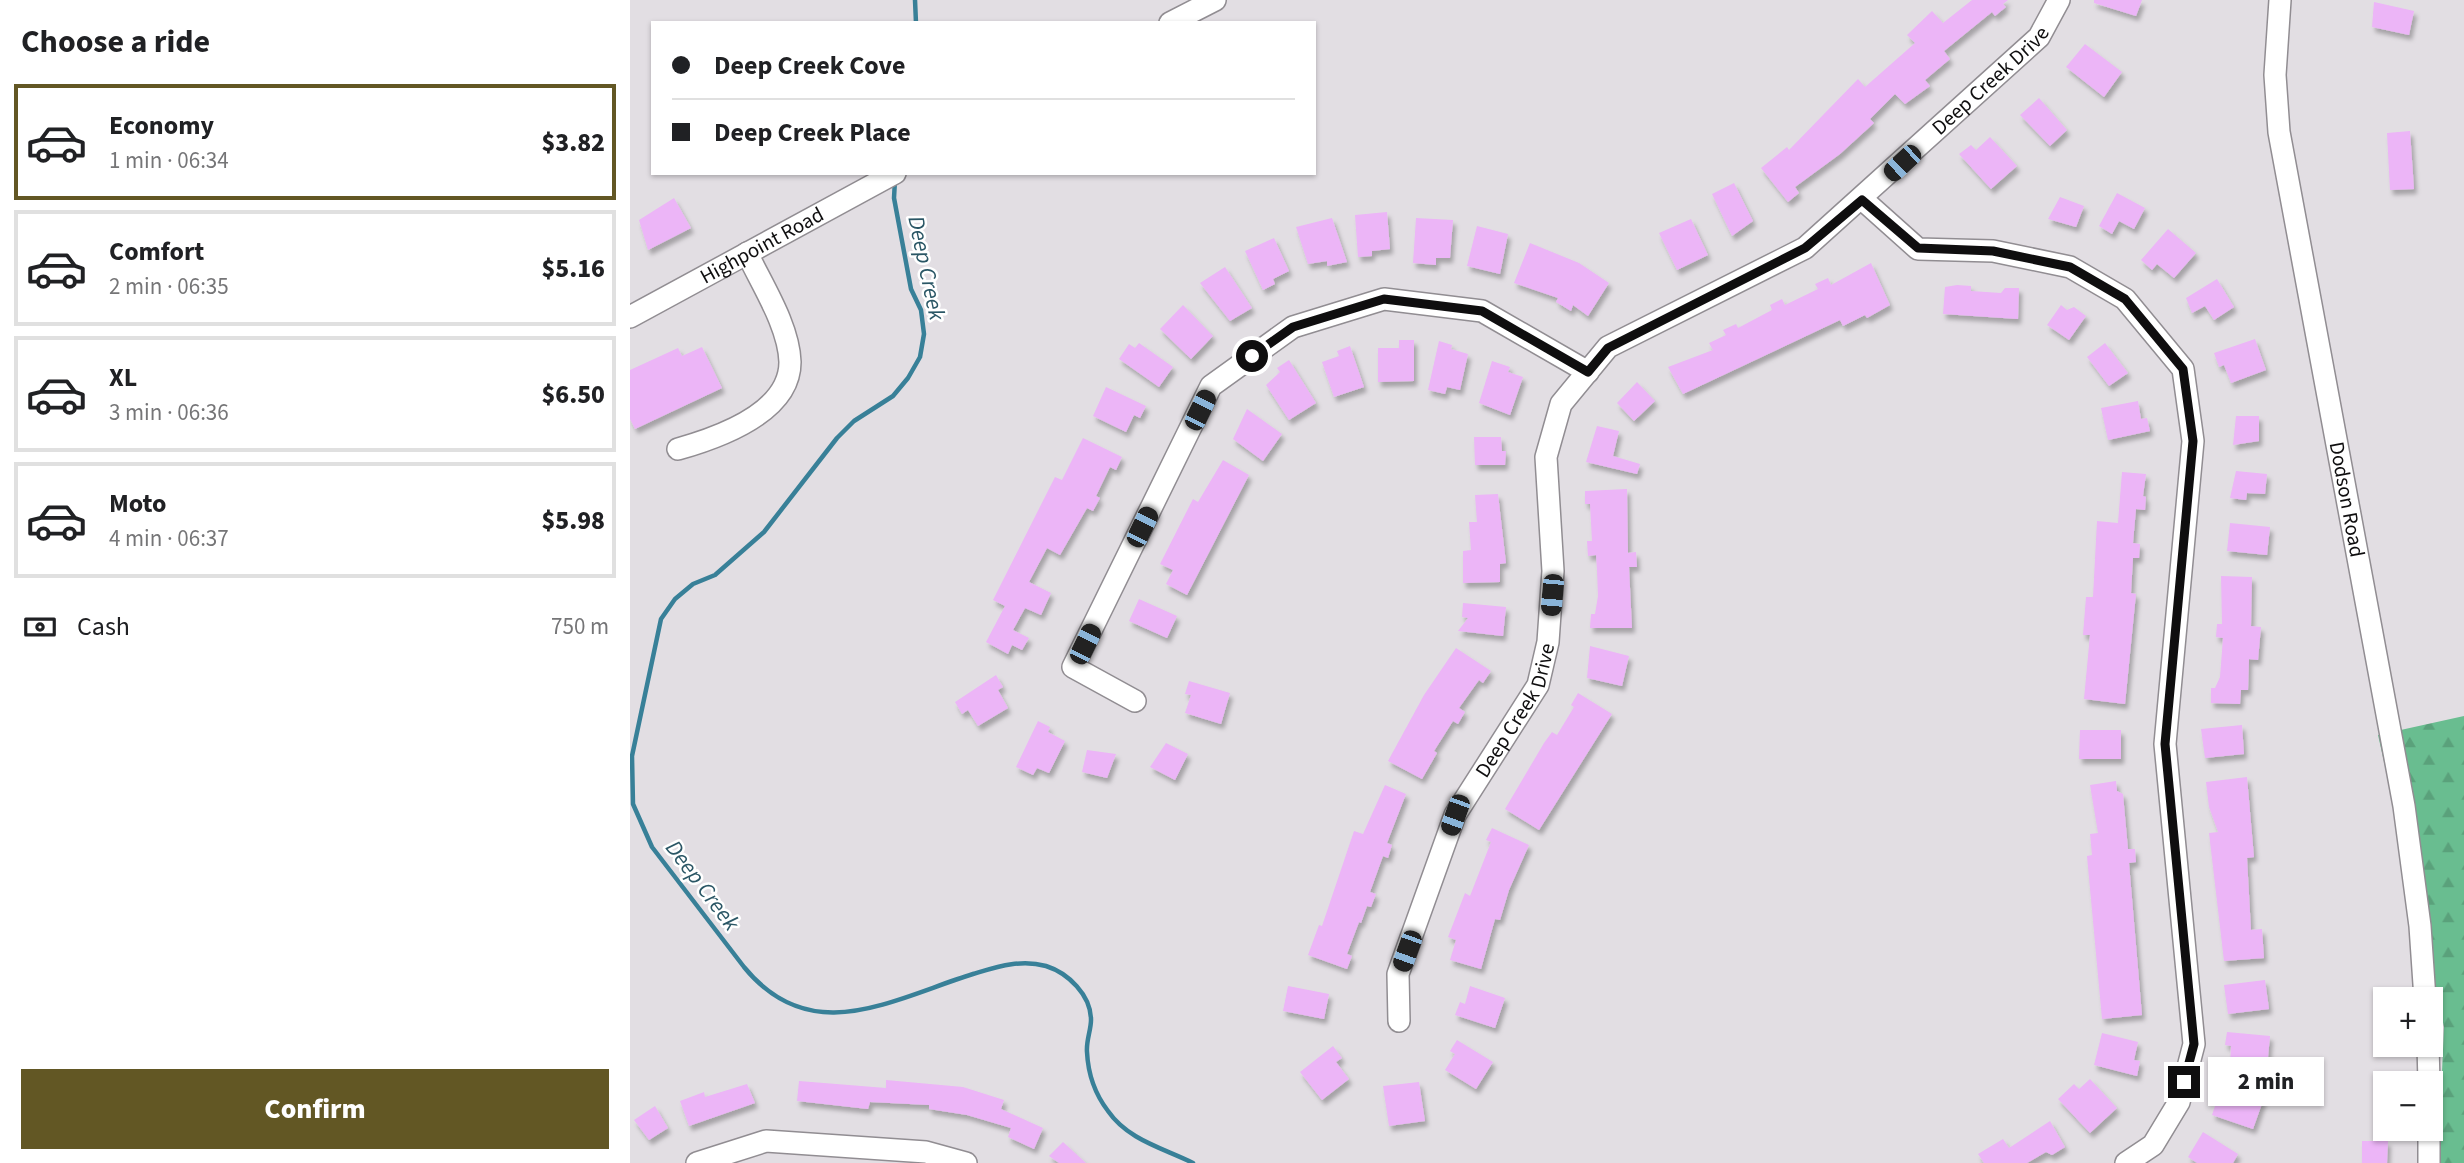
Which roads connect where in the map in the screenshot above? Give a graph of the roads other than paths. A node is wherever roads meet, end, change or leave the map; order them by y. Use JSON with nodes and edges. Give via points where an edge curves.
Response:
{"nodes":[{"id":1,"x":1215,"y":0,"type":"edge"},
{"id":2,"x":2059,"y":0,"type":"edge"},
{"id":3,"x":2280,"y":0,"type":"edge"},
{"id":4,"x":1174,"y":21,"type":"edge"},
{"id":5,"x":891,"y":175,"type":"edge"},
{"id":6,"x":1862,"y":200,"type":"junction"},
{"id":7,"x":747,"y":253,"type":"junction"},
{"id":8,"x":630,"y":317,"type":"edge"},
{"id":9,"x":1588,"y":372,"type":"junction"},
{"id":10,"x":678,"y":449,"type":"dead end"},
{"id":11,"x":1135,"y":701,"type":"dead end"},
{"id":12,"x":2424,"y":987,"type":"edge"},
{"id":13,"x":1399,"y":1021,"type":"dead end"},
{"id":14,"x":2429,"y":1141,"type":"edge"},
{"id":15,"x":900,"y":1157,"type":"edge"},
{"id":16,"x":697,"y":1163,"type":"edge"},
{"id":17,"x":966,"y":1163,"type":"edge"},
{"id":18,"x":2126,"y":1163,"type":"edge"},
{"id":19,"x":2429,"y":1163,"type":"edge"}],
"edges":[{"from":1,"to":4,"type":"street"},
{"from":2,"to":6,"type":"street","name":"Deep Creek Drive","via":[[2039,37]]},
{"from":3,"to":12,"type":"street","name":"Dodson Road","via":[[2275,75],[2279,132],[2404,806]]},
{"from":5,"to":7,"type":"street","name":"Highpoint Road"},
{"from":6,"to":9,"type":"street","name":"Deep Creek Drive","via":[[1805,248],[1608,348]]},
{"from":6,"to":18,"type":"street","via":[[1918,248],[1993,251],[2070,267],[2125,299],[2183,369],[2193,441],[2165,744],[2194,1044],[2179,1101],[2153,1145]]},
{"from":7,"to":8,"type":"street","name":"Highpoint Road"},
{"from":7,"to":10,"type":"street","via":[[785,340],[790,362],[787,380],[778,397],[764,409],[737,426]]},
{"from":9,"to":11,"type":"street","via":[[1482,311],[1384,299],[1293,327],[1211,386],[1073,667]]},
{"from":9,"to":13,"type":"street","name":"Deep Creek Drive","via":[[1561,404],[1546,457],[1553,571],[1548,642],[1538,685],[1455,815],[1398,974]]},
{"from":14,"to":19,"type":"street"},
{"from":15,"to":16,"type":"street","via":[[766,1141]]},
{"from":15,"to":17,"type":"street","via":[[926,1152]]}]}
